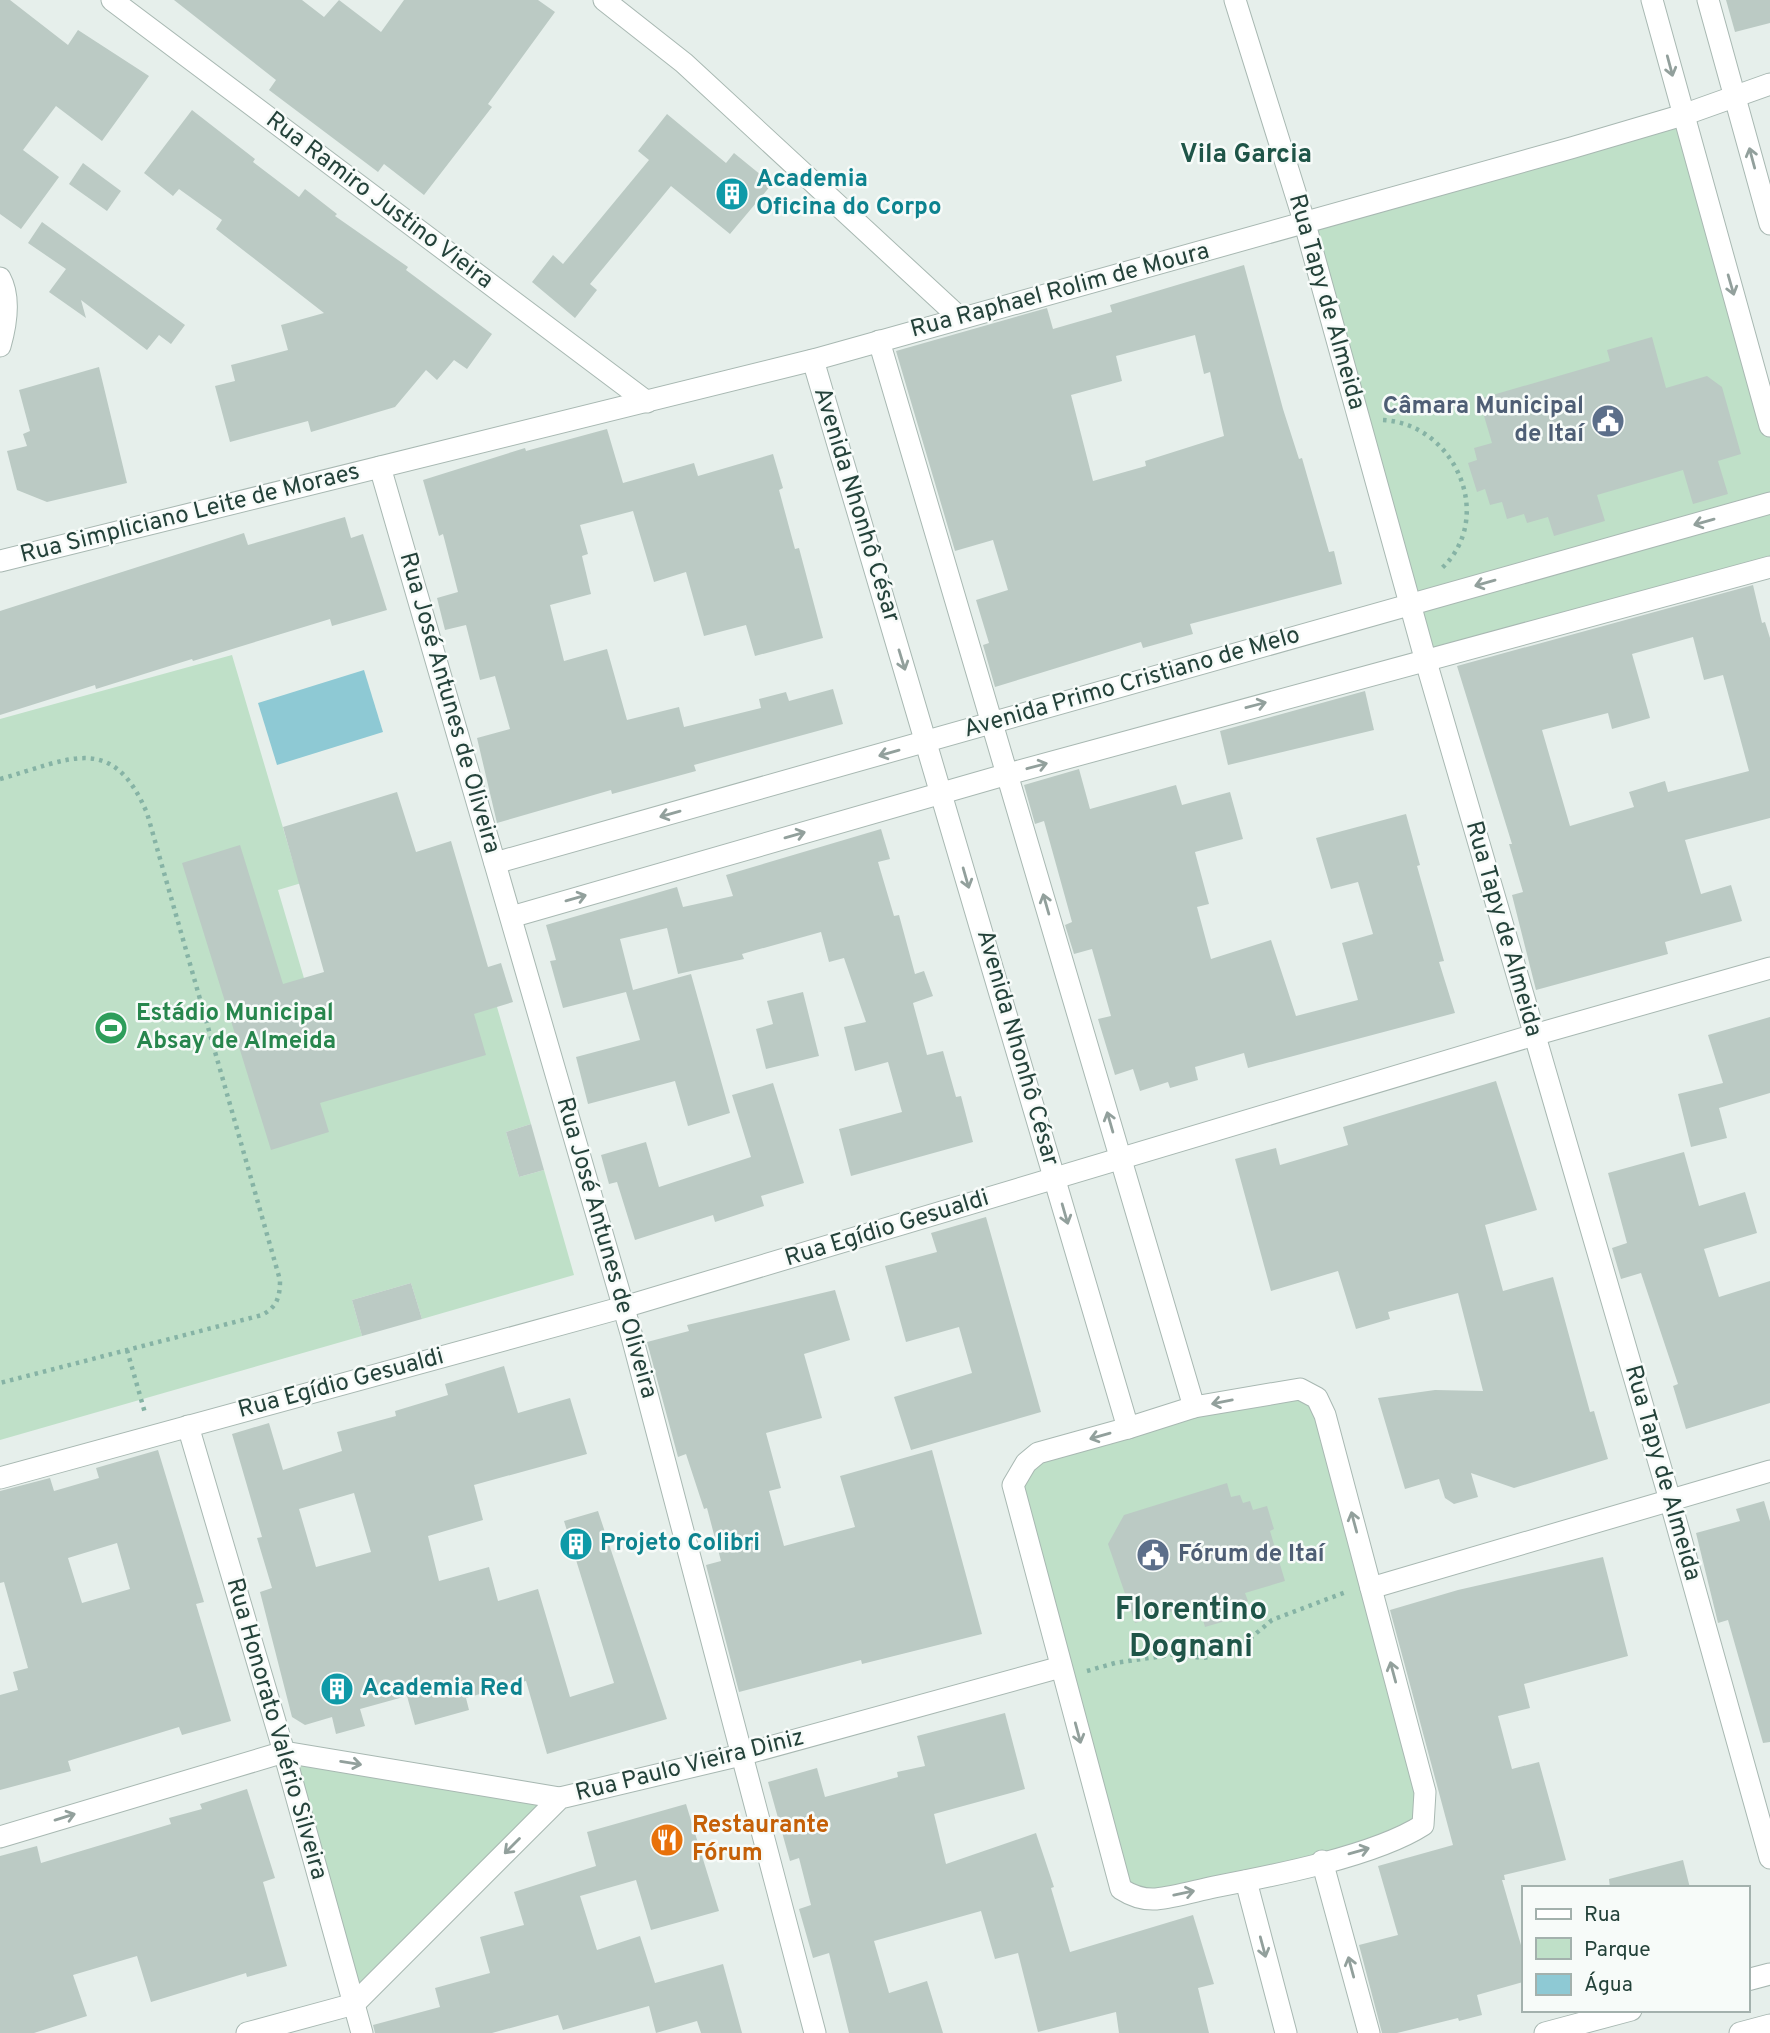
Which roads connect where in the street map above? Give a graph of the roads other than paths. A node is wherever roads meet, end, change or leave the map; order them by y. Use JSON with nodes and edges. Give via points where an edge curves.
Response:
{"nodes":[{"id":1,"x":112,"y":0,"type":"edge"},
{"id":2,"x":604,"y":0,"type":"edge"},
{"id":3,"x":1235,"y":0,"type":"edge"},
{"id":4,"x":1652,"y":0,"type":"edge"},
{"id":5,"x":1708,"y":0,"type":"edge"},
{"id":6,"x":1770,"y":84,"type":"edge"},
{"id":7,"x":1735,"y":96,"type":"junction"},
{"id":8,"x":1683,"y":115,"type":"junction"},
{"id":9,"x":1305,"y":224,"type":"junction"},
{"id":10,"x":1770,"y":224,"type":"edge"},
{"id":11,"x":0,"y":278,"type":"edge"},
{"id":12,"x":960,"y":318,"type":"junction"},
{"id":13,"x":879,"y":341,"type":"junction"},
{"id":14,"x":0,"y":346,"type":"edge"},
{"id":15,"x":813,"y":360,"type":"junction"},
{"id":16,"x":647,"y":402,"type":"junction"},
{"id":17,"x":1770,"y":426,"type":"edge"},
{"id":18,"x":380,"y":467,"type":"junction"},
{"id":19,"x":1770,"y":503,"type":"edge"},
{"id":20,"x":0,"y":561,"type":"edge"},
{"id":21,"x":1770,"y":567,"type":"edge"},
{"id":22,"x":1408,"y":597,"type":"junction"},
{"id":23,"x":1425,"y":658,"type":"junction"},
{"id":24,"x":992,"y":722,"type":"junction"},
{"id":25,"x":927,"y":742,"type":"junction"},
{"id":26,"x":1008,"y":774,"type":"junction"},
{"id":27,"x":941,"y":793,"type":"junction"},
{"id":28,"x":495,"y":863,"type":"junction"},
{"id":29,"x":511,"y":917,"type":"junction"},
{"id":30,"x":1770,"y":968,"type":"edge"},
{"id":31,"x":1534,"y":1035,"type":"junction"},
{"id":32,"x":1121,"y":1159,"type":"junction"},
{"id":33,"x":1055,"y":1179,"type":"junction"},
{"id":34,"x":624,"y":1307,"type":"junction"},
{"id":35,"x":1195,"y":1407,"type":"junction"},
{"id":36,"x":188,"y":1426,"type":"junction"},
{"id":37,"x":1128,"y":1428,"type":"junction"},
{"id":38,"x":1770,"y":1471,"type":"edge"},
{"id":39,"x":0,"y":1478,"type":"edge"},
{"id":40,"x":1670,"y":1500,"type":"junction"},
{"id":41,"x":1371,"y":1588,"type":"junction"},
{"id":42,"x":1062,"y":1672,"type":"junction"},
{"id":43,"x":284,"y":1752,"type":"junction"},
{"id":44,"x":741,"y":1755,"type":"junction"},
{"id":45,"x":561,"y":1798,"type":"junction"},
{"id":46,"x":0,"y":1837,"type":"edge"},
{"id":47,"x":1770,"y":1858,"type":"edge"},
{"id":48,"x":1322,"y":1861,"type":"junction"},
{"id":49,"x":1246,"y":1881,"type":"junction"},
{"id":50,"x":1770,"y":1973,"type":"edge"},
{"id":51,"x":1749,"y":1979,"type":"edge"},
{"id":52,"x":354,"y":2004,"type":"junction"},
{"id":53,"x":1627,"y":2012,"type":"edge"},
{"id":54,"x":1770,"y":2025,"type":"edge"},
{"id":55,"x":1594,"y":2027,"type":"edge"},
{"id":56,"x":247,"y":2033,"type":"edge"},
{"id":57,"x":362,"y":2033,"type":"edge"},
{"id":58,"x":815,"y":2033,"type":"edge"},
{"id":59,"x":1286,"y":2033,"type":"edge"},
{"id":60,"x":1370,"y":2033,"type":"edge"},
{"id":61,"x":1545,"y":2033,"type":"edge"},
{"id":62,"x":1740,"y":2033,"type":"edge"}],
"edges":[{"from":1,"to":16,"type":"street","name":"Rua Ramiro Justino Vieira"},
{"from":2,"to":12,"type":"street","via":[[684,63]]},
{"from":3,"to":9,"type":"street","name":"Rua Tapy de Almeida"},
{"from":4,"to":8,"type":"street","one_way":true},
{"from":5,"to":7,"type":"street"},
{"from":6,"to":7,"type":"street","name":"Rua Raphael Rolim de Moura"},
{"from":7,"to":8,"type":"street","name":"Rua Raphael Rolim de Moura"},
{"from":10,"to":7,"type":"street","one_way":true},
{"from":8,"to":9,"type":"street","name":"Rua Raphael Rolim de Moura"},
{"from":8,"to":17,"type":"street","one_way":true},
{"from":9,"to":12,"type":"street","name":"Rua Raphael Rolim de Moura"},
{"from":9,"to":22,"type":"street","name":"Rua Tapy de Almeida"},
{"from":11,"to":14,"type":"street","via":[[6,313]]},
{"from":12,"to":13,"type":"street","name":"Rua Raphael Rolim de Moura"},
{"from":13,"to":15,"type":"street","name":"Rua Raphael Rolim de Moura"},
{"from":13,"to":24,"type":"street"},
{"from":15,"to":16,"type":"street","name":"Rua Raphael Rolim de Moura"},
{"from":15,"to":25,"type":"street","name":"Avenida Nhonhô César","one_way":true},
{"from":16,"to":18,"type":"street","name":"Rua Raphael Rolim de Moura"},
{"from":18,"to":20,"type":"street","name":"Rua Simpliciano Leite de Moraes"},
{"from":18,"to":28,"type":"street","name":"Rua José Antunes de Oliveira"},
{"from":19,"to":22,"type":"street","name":"Avenida Primo Cristiano de Melo","one_way":true},
{"from":21,"to":23,"type":"street"},
{"from":22,"to":23,"type":"street","name":"Rua Tapy de Almeida"},
{"from":22,"to":24,"type":"street","name":"Avenida Primo Cristiano de Melo"},
{"from":26,"to":23,"type":"street","one_way":true},
{"from":23,"to":31,"type":"street","name":"Rua Tapy de Almeida"},
{"from":24,"to":25,"type":"street","name":"Avenida Primo Cristiano de Melo"},
{"from":24,"to":26,"type":"street"},
{"from":25,"to":27,"type":"street","name":"Avenida Nhonhô César"},
{"from":25,"to":28,"type":"street","name":"Avenida Primo Cristiano de Melo","one_way":true},
{"from":26,"to":27,"type":"street"},
{"from":32,"to":26,"type":"street","one_way":true},
{"from":29,"to":27,"type":"street","one_way":true},
{"from":27,"to":33,"type":"street","name":"Avenida Nhonhô César","one_way":true},
{"from":28,"to":29,"type":"street","name":"Rua José Antunes de Oliveira"},
{"from":29,"to":34,"type":"street","name":"Rua José Antunes de Oliveira"},
{"from":30,"to":31,"type":"street","name":"Rua Egídio Gesualdi"},
{"from":31,"to":32,"type":"street","name":"Rua Egídio Gesualdi"},
{"from":31,"to":40,"type":"street","name":"Rua Tapy de Almeida"},
{"from":32,"to":33,"type":"street","name":"Rua Egídio Gesualdi"},
{"from":32,"to":35,"type":"street"},
{"from":33,"to":34,"type":"street","name":"Rua Egídio Gesualdi"},
{"from":33,"to":37,"type":"street","name":"Avenida Nhonhô César","one_way":true},
{"from":34,"to":36,"type":"street","name":"Rua Egídio Gesualdi"},
{"from":34,"to":44,"type":"street","name":"Rua José Antunes de Oliveira"},
{"from":35,"to":37,"type":"street"},
{"from":41,"to":35,"type":"street","one_way":true,"via":[[1317,1398],[1300,1389]]},
{"from":36,"to":39,"type":"street","name":"Rua Egídio Gesualdi"},
{"from":36,"to":43,"type":"street","name":"Rua Honorato Valério Silveira"},
{"from":37,"to":42,"type":"street","one_way":true,"via":[[1038,1453],[1013,1485]]},
{"from":38,"to":40,"type":"street"},
{"from":40,"to":41,"type":"street"},
{"from":40,"to":47,"type":"street","name":"Rua Tapy de Almeida"},
{"from":48,"to":41,"type":"street","one_way":true,"via":[[1406,1836],[1423,1825],[1427,1808]]},
{"from":42,"to":44,"type":"street","name":"Rua Paulo Vieira Diniz"},
{"from":42,"to":49,"type":"street","one_way":true,"via":[[1121,1889],[1133,1897],[1154,1899]]},
{"from":43,"to":45,"type":"street","one_way":true},
{"from":46,"to":43,"type":"street","one_way":true},
{"from":43,"to":52,"type":"street","name":"Rua Honorato Valério Silveira"},
{"from":44,"to":45,"type":"street","name":"Rua Paulo Vieira Diniz"},
{"from":44,"to":58,"type":"street","name":"Rua José Antunes de Oliveira"},
{"from":45,"to":52,"type":"street","name":"Rua Paulo Vieira Diniz","one_way":true},
{"from":48,"to":49,"type":"street"},
{"from":60,"to":48,"type":"street","one_way":true},
{"from":49,"to":59,"type":"street","one_way":true},
{"from":50,"to":51,"type":"street"},
{"from":52,"to":56,"type":"street"},
{"from":52,"to":57,"type":"street","name":"Rua Honorato Valério Silveira"},
{"from":53,"to":55,"type":"street"},
{"from":54,"to":62,"type":"street"},
{"from":55,"to":61,"type":"street"}]}
